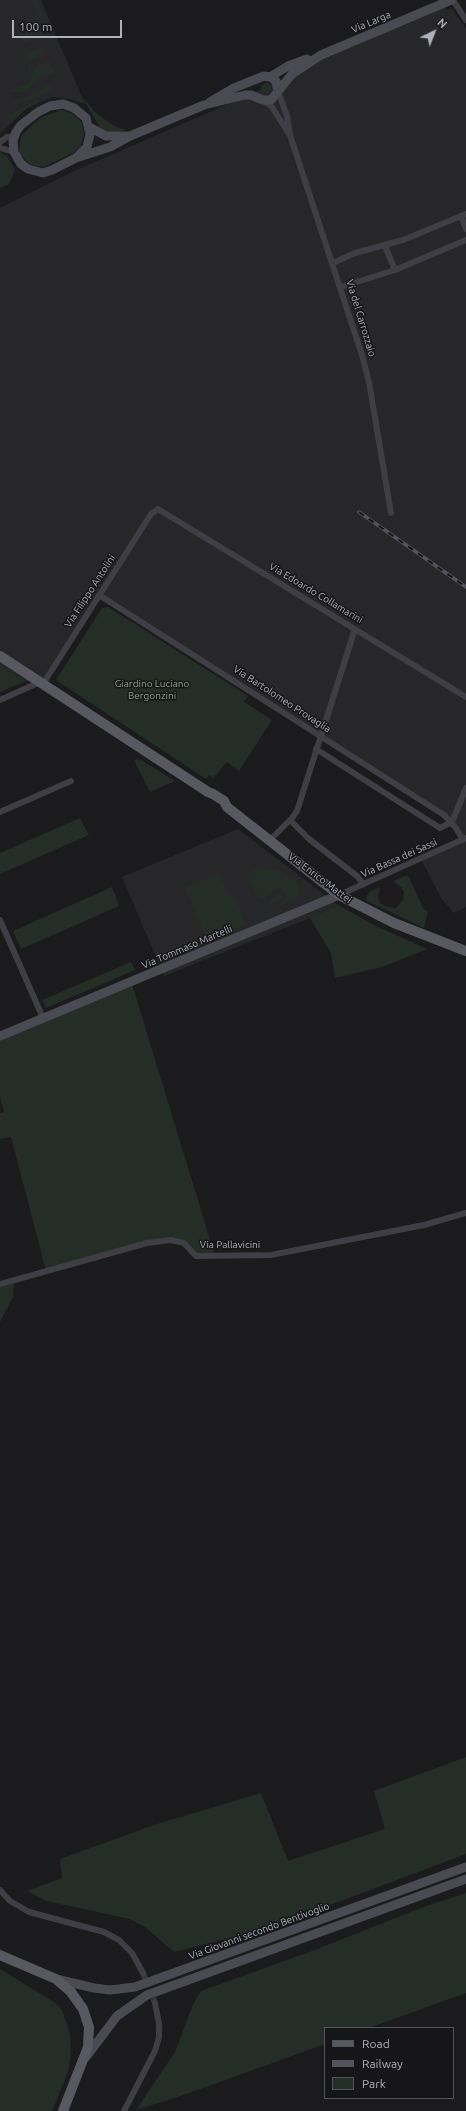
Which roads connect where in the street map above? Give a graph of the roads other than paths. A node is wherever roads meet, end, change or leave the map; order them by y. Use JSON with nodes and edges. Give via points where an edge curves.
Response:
{"nodes":[{"id":1,"x":452,"y":0,"type":"edge"},
{"id":2,"x":466,"y":20,"type":"edge"},
{"id":3,"x":321,"y":55,"type":"junction"},
{"id":4,"x":270,"y":77,"type":"junction"},
{"id":5,"x":257,"y":81,"type":"junction"},
{"id":6,"x":278,"y":91,"type":"junction"},
{"id":7,"x":261,"y":99,"type":"junction"},
{"id":8,"x":204,"y":105,"type":"junction"},
{"id":9,"x":90,"y":127,"type":"junction"},
{"id":10,"x":14,"y":136,"type":"junction"},
{"id":11,"x":130,"y":136,"type":"junction"},
{"id":12,"x":290,"y":136,"type":"junction"},
{"id":13,"x":0,"y":142,"type":"edge"},
{"id":14,"x":0,"y":148,"type":"edge"},
{"id":15,"x":14,"y":152,"type":"junction"},
{"id":16,"x":76,"y":158,"type":"junction"},
{"id":17,"x":463,"y":215,"type":"edge"},
{"id":18,"x":466,"y":229,"type":"edge"},
{"id":19,"x":465,"y":243,"type":"edge"},
{"id":20,"x":385,"y":246,"type":"junction"},
{"id":21,"x":333,"y":263,"type":"junction"},
{"id":22,"x":395,"y":270,"type":"junction"},
{"id":23,"x":341,"y":287,"type":"junction"},
{"id":24,"x":155,"y":509,"type":"joint"},
{"id":25,"x":391,"y":513,"type":"dead end"},
{"id":26,"x":99,"y":595,"type":"junction"},
{"id":27,"x":355,"y":629,"type":"junction"},
{"id":28,"x":0,"y":656,"type":"edge"},
{"id":29,"x":41,"y":683,"type":"junction"},
{"id":30,"x":466,"y":697,"type":"edge"},
{"id":31,"x":0,"y":700,"type":"edge"},
{"id":32,"x":320,"y":736,"type":"junction"},
{"id":33,"x":316,"y":749,"type":"junction"},
{"id":34,"x":70,"y":781,"type":"dead end"},
{"id":35,"x":466,"y":788,"type":"edge"},
{"id":36,"x":0,"y":812,"type":"edge"},
{"id":37,"x":290,"y":820,"type":"junction"},
{"id":38,"x":452,"y":822,"type":"junction"},
{"id":39,"x":464,"y":839,"type":"edge"},
{"id":40,"x":270,"y":840,"type":"junction"},
{"id":41,"x":363,"y":884,"type":"junction"},
{"id":42,"x":339,"y":895,"type":"junction"},
{"id":43,"x":0,"y":920,"type":"edge"},
{"id":44,"x":466,"y":952,"type":"edge"},
{"id":45,"x":43,"y":1018,"type":"junction"},
{"id":46,"x":0,"y":1036,"type":"edge"},
{"id":47,"x":466,"y":1213,"type":"edge"},
{"id":48,"x":0,"y":1284,"type":"edge"},
{"id":49,"x":466,"y":1867,"type":"edge"},
{"id":50,"x":466,"y":1879,"type":"edge"},
{"id":51,"x":0,"y":1890,"type":"edge"},
{"id":52,"x":0,"y":1955,"type":"edge"},
{"id":53,"x":143,"y":1973,"type":"tunnel mouth"},
{"id":54,"x":56,"y":1979,"type":"junction"},
{"id":55,"x":155,"y":2003,"type":"tunnel mouth"},
{"id":56,"x":85,"y":2058,"type":"junction"},
{"id":57,"x":63,"y":2111,"type":"edge"},
{"id":58,"x":124,"y":2111,"type":"edge"}],
"edges":[{"from":1,"to":2,"type":"street"},
{"from":1,"to":3,"type":"main road","name":"Via Larga"},
{"from":3,"to":4,"type":"main road","name":"Via Larga","via":[[299,61]]},
{"from":3,"to":6,"type":"main road","name":"Via Larga","via":[[292,74]]},
{"from":4,"to":5,"type":"main road","name":"Via Larga","via":[[264,76]]},
{"from":4,"to":6,"type":"main road","via":[[276,81]]},
{"from":5,"to":7,"type":"main road","via":[[254,88]]},
{"from":5,"to":8,"type":"main road","name":"Via Larga","via":[[234,88]]},
{"from":6,"to":7,"type":"main road","name":"Via Larga","via":[[271,100]]},
{"from":6,"to":12,"type":"street","name":"Via del Carrozzaio","via":[[287,116]]},
{"from":7,"to":8,"type":"main road","name":"Via Larga","via":[[251,95],[240,95]]},
{"from":7,"to":12,"type":"street","name":"Via del Carrozzaio","via":[[272,107]]},
{"from":8,"to":11,"type":"main road","name":"Via Larga"},
{"from":9,"to":10,"type":"main road","via":[[79,111],[58,104],[32,116]]},
{"from":9,"to":11,"type":"main road","name":"Via Larga","via":[[111,137]]},
{"from":9,"to":16,"type":"main road","via":[[89,143]]},
{"from":10,"to":13,"type":"street"},
{"from":10,"to":15,"type":"main road"},
{"from":11,"to":16,"type":"main road","name":"Via Larga","via":[[110,147]]},
{"from":12,"to":21,"type":"street","name":"Via del Carrozzaio"},
{"from":14,"to":15,"type":"street"},
{"from":15,"to":16,"type":"main road","via":[[21,164],[37,172],[46,172]]},
{"from":17,"to":18,"type":"street"},
{"from":17,"to":20,"type":"street"},
{"from":19,"to":22,"type":"street"},
{"from":20,"to":21,"type":"street","via":[[354,253]]},
{"from":20,"to":22,"type":"street"},
{"from":21,"to":23,"type":"street","name":"Via del Carrozzaio"},
{"from":22,"to":23,"type":"street"},
{"from":23,"to":25,"type":"street","name":"Via del Carrozzaio","via":[[370,382]]},
{"from":24,"to":26,"type":"street","name":"Via Filippo Antolini"},
{"from":24,"to":27,"type":"street","name":"Via Edoardo Collamarini","via":[[165,512]]},
{"from":26,"to":29,"type":"street","name":"Via Filippo Antolini"},
{"from":26,"to":32,"type":"street","name":"Via Bartolomeo Provaglia"},
{"from":27,"to":30,"type":"street","name":"Via Edoardo Collamarini"},
{"from":27,"to":32,"type":"street"},
{"from":28,"to":29,"type":"main road","name":"Via Enrico Mattei"},
{"from":29,"to":31,"type":"street"},
{"from":29,"to":40,"type":"main road","name":"Via Enrico Mattei","via":[[214,794]]},
{"from":32,"to":33,"type":"street"},
{"from":32,"to":38,"type":"street","name":"Via Bartolomeo Provaglia"},
{"from":33,"to":37,"type":"street","via":[[297,811]]},
{"from":33,"to":38,"type":"street","via":[[440,828]]},
{"from":34,"to":36,"type":"street"},
{"from":35,"to":38,"type":"street"},
{"from":37,"to":40,"type":"street"},
{"from":37,"to":41,"type":"street","name":"Via Enrico Mattei","via":[[309,839],[357,876]]},
{"from":38,"to":39,"type":"street","name":"Via Bartolomeo Provaglia"},
{"from":39,"to":41,"type":"street","name":"Via Bassa dei Sassi"},
{"from":40,"to":42,"type":"main road","name":"Via Enrico Mattei"},
{"from":41,"to":42,"type":"street","name":"Via Bassa dei Sassi"},
{"from":42,"to":44,"type":"main road","name":"Via Enrico Mattei","via":[[394,923]]},
{"from":42,"to":45,"type":"main road","name":"Via Tommaso Martelli"},
{"from":43,"to":45,"type":"street"},
{"from":45,"to":46,"type":"main road","name":"Via Tommaso Martelli"},
{"from":47,"to":48,"type":"street","name":"Via Pallavicini","via":[[424,1225],[271,1255],[196,1256],[184,1243],[171,1240],[147,1243]]},
{"from":49,"to":54,"type":"main road","name":"Via Giovanni secondo Bentivoglio","via":[[135,1987],[110,1990]]},
{"from":50,"to":56,"type":"main road","via":[[147,1995],[117,2016]]},
{"from":51,"to":53,"type":"street","via":[[10,1901],[29,1912],[104,1932],[119,1940],[132,1953]]},
{"from":52,"to":54,"type":"main road"},
{"from":54,"to":56,"type":"main road","via":[[71,1992],[85,2014],[90,2038]]},
{"from":55,"to":58,"type":"street","via":[[159,2037],[150,2061]]},
{"from":56,"to":57,"type":"main road"}]}
